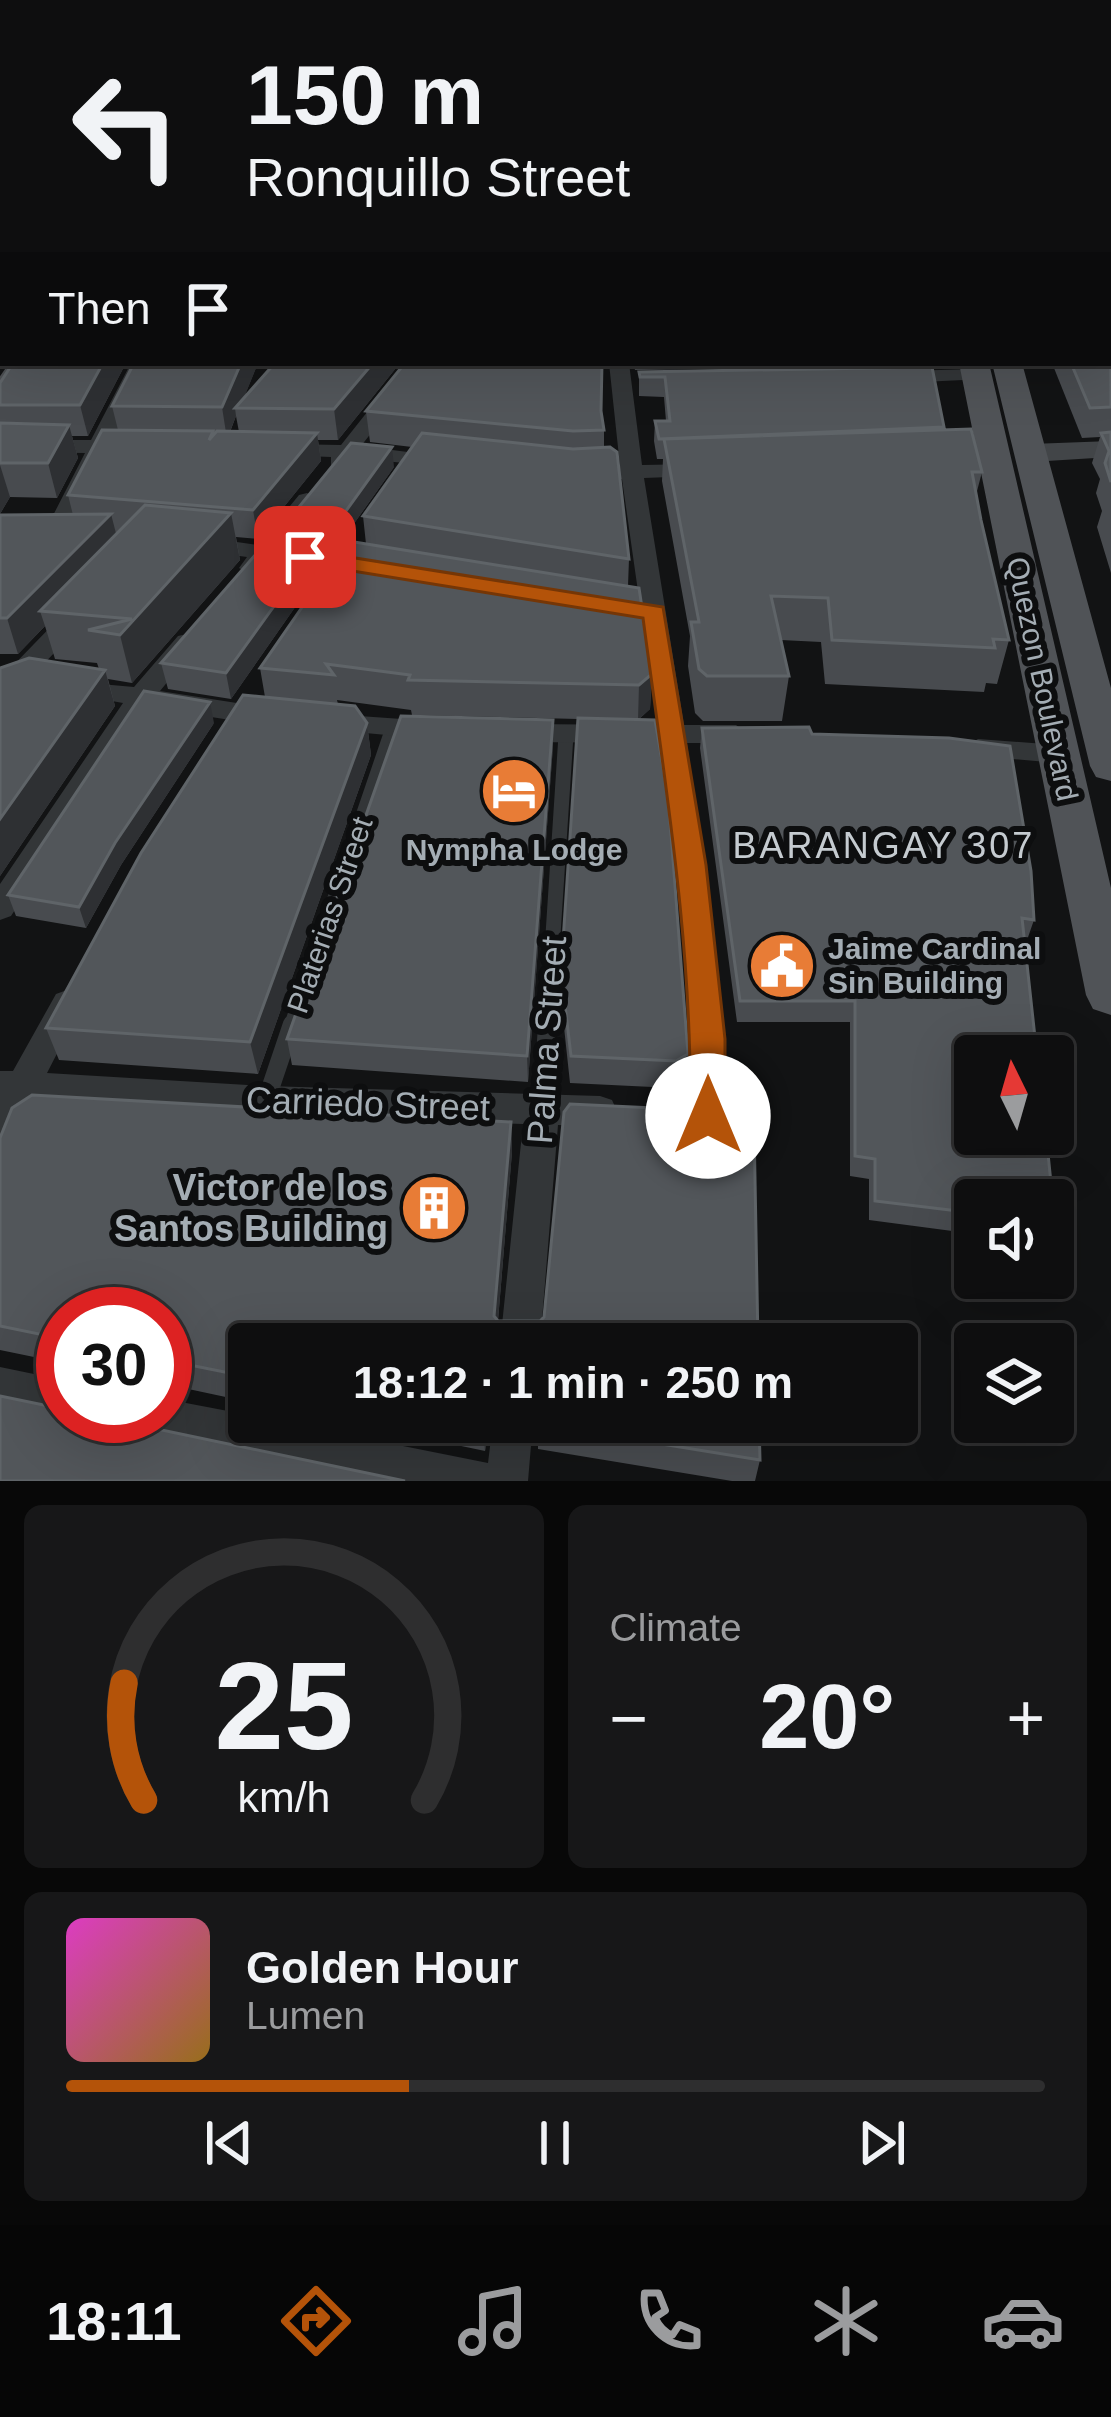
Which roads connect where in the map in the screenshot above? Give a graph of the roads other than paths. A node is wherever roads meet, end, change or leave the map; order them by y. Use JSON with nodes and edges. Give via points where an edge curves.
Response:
{"nodes":[{"id":1,"x":139,"y":366,"type":"edge"},
{"id":2,"x":414,"y":366,"type":"edge"},
{"id":3,"x":986,"y":367,"type":"edge"},
{"id":4,"x":627,"y":375,"type":"edge"},
{"id":5,"x":881,"y":377,"type":"edge"},
{"id":6,"x":0,"y":446,"type":"edge"},
{"id":7,"x":95,"y":447,"type":"junction"},
{"id":8,"x":141,"y":448,"type":"edge"},
{"id":9,"x":255,"y":449,"type":"edge"},
{"id":10,"x":1111,"y":449,"type":"edge"},
{"id":11,"x":346,"y":451,"type":"junction"},
{"id":12,"x":999,"y":455,"type":"junction"},
{"id":13,"x":415,"y":459,"type":"junction"},
{"id":14,"x":454,"y":464,"type":"edge"},
{"id":15,"x":723,"y":469,"type":"edge"},
{"id":16,"x":552,"y":473,"type":"edge"},
{"id":17,"x":632,"y":473,"type":"junction"},
{"id":18,"x":392,"y":494,"type":"edge"},
{"id":19,"x":56,"y":534,"type":"edge"},
{"id":20,"x":172,"y":541,"type":"edge"},
{"id":21,"x":266,"y":551,"type":"junction"},
{"id":22,"x":389,"y":570,"type":"edge"},
{"id":23,"x":238,"y":584,"type":"edge"},
{"id":24,"x":90,"y":600,"type":"edge"},
{"id":25,"x":209,"y":617,"type":"edge"},
{"id":26,"x":12,"y":673,"type":"edge"},
{"id":27,"x":139,"y":699,"type":"junction"},
{"id":28,"x":393,"y":728,"type":"junction"},
{"id":29,"x":675,"y":734,"type":"junction"},
{"id":30,"x":762,"y":734,"type":"edge"},
{"id":31,"x":566,"y":735,"type":"junction"},
{"id":32,"x":961,"y":746,"type":"edge"},
{"id":33,"x":1058,"y":754,"type":"junction"},
{"id":34,"x":1111,"y":766,"type":"edge"},
{"id":35,"x":0,"y":908,"type":"edge"},
{"id":36,"x":76,"y":986,"type":"edge"},
{"id":37,"x":1111,"y":995,"type":"edge"},
{"id":38,"x":11,"y":1086,"type":"edge"},
{"id":39,"x":266,"y":1101,"type":"junction"},
{"id":40,"x":542,"y":1109,"type":"junction"},
{"id":41,"x":637,"y":1113,"type":"edge"},
{"id":42,"x":708,"y":1120,"type":"edge"},
{"id":43,"x":0,"y":1142,"type":"edge"},
{"id":44,"x":522,"y":1323,"type":"edge"},
{"id":45,"x":0,"y":1388,"type":"edge"},
{"id":46,"x":36,"y":1395,"type":"edge"},
{"id":47,"x":192,"y":1425,"type":"edge"},
{"id":48,"x":511,"y":1443,"type":"edge"},
{"id":49,"x":481,"y":1481,"type":"edge"},
{"id":50,"x":508,"y":1481,"type":"edge"}],
"edges":[{"from":1,"to":7,"type":"street"},
{"from":2,"to":11,"type":"street"},
{"from":3,"to":5,"type":"street"},
{"from":3,"to":12,"type":"main road","name":"Quezon Boulevard"},
{"from":4,"to":17,"type":"street"},
{"from":6,"to":7,"type":"street"},
{"from":7,"to":8,"type":"street"},
{"from":7,"to":19,"type":"street"},
{"from":9,"to":11,"type":"street"},
{"from":10,"to":12,"type":"street"},
{"from":11,"to":13,"type":"street"},
{"from":11,"to":21,"type":"street"},
{"from":12,"to":33,"type":"main road","name":"Quezon Boulevard"},
{"from":12,"to":34,"type":"main road","name":"Quezon Boulevard"},
{"from":13,"to":14,"type":"street"},
{"from":13,"to":18,"type":"street"},
{"from":15,"to":17,"type":"street"},
{"from":16,"to":17,"type":"street"},
{"from":17,"to":29,"type":"street","via":[[644,611]]},
{"from":20,"to":21,"type":"street"},
{"from":21,"to":22,"type":"street"},
{"from":21,"to":23,"type":"street"},
{"from":24,"to":26,"type":"street"},
{"from":25,"to":27,"type":"street"},
{"from":26,"to":27,"type":"street"},
{"from":27,"to":28,"type":"street"},
{"from":27,"to":35,"type":"street"},
{"from":28,"to":31,"type":"street"},
{"from":28,"to":39,"type":"lane","name":"Platerias Street"},
{"from":29,"to":30,"type":"street"},
{"from":29,"to":31,"type":"street"},
{"from":29,"to":42,"type":"street","via":[[708,1039]]},
{"from":31,"to":40,"type":"lane","name":"Palma Street"},
{"from":32,"to":33,"type":"street"},
{"from":33,"to":37,"type":"main road","name":"Quezon Boulevard"},
{"from":36,"to":38,"type":"street"},
{"from":38,"to":39,"type":"street","name":"Carriedo Street"},
{"from":38,"to":43,"type":"street"},
{"from":39,"to":40,"type":"street","name":"Carriedo Street"},
{"from":40,"to":41,"type":"street","name":"Carriedo Street"},
{"from":40,"to":44,"type":"street","name":"Palma Street"},
{"from":45,"to":46,"type":"street"},
{"from":47,"to":49,"type":"street"},
{"from":48,"to":50,"type":"street"}]}
